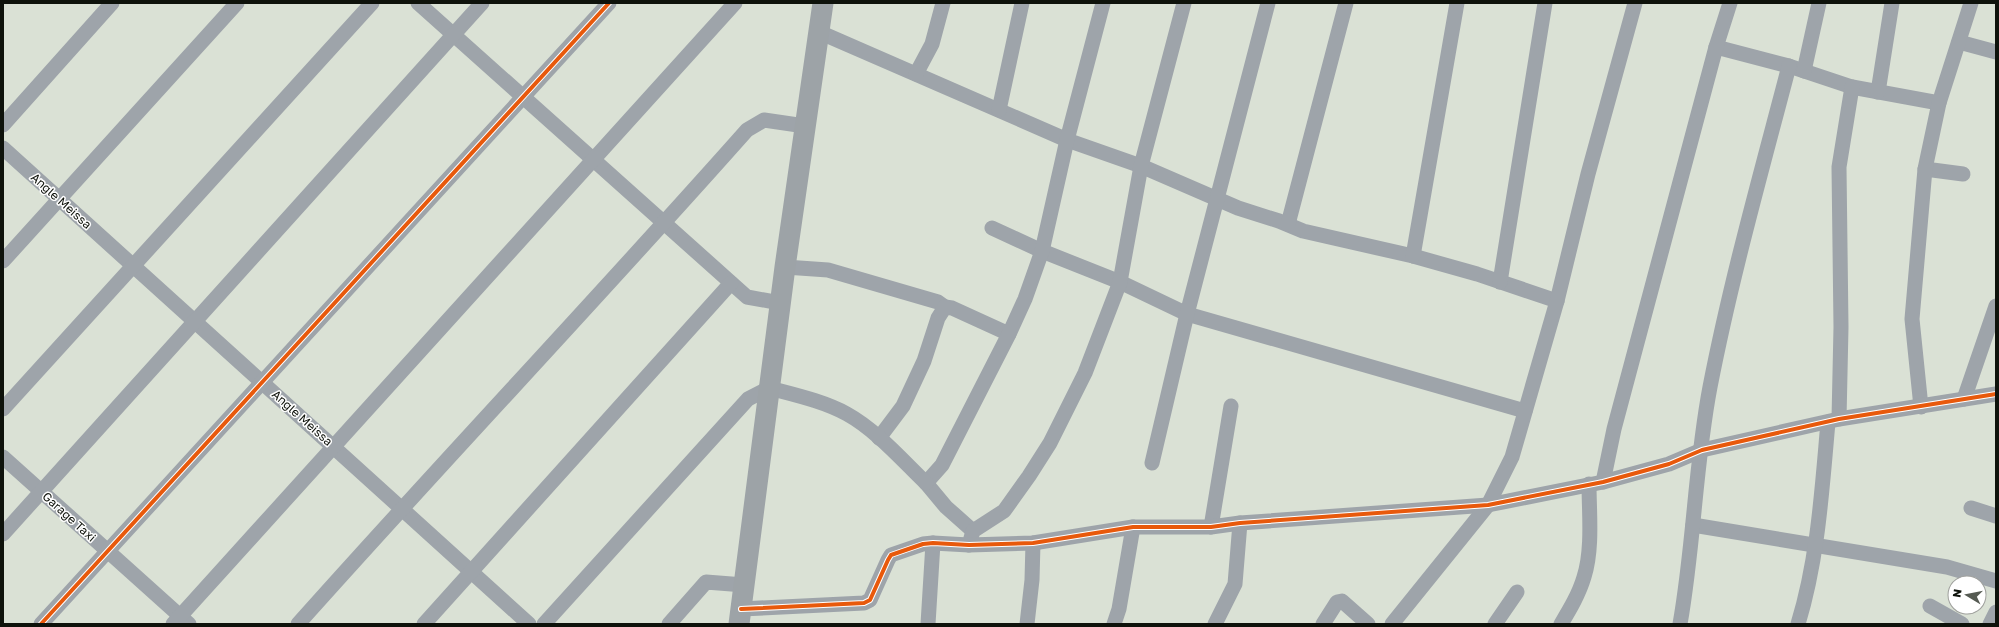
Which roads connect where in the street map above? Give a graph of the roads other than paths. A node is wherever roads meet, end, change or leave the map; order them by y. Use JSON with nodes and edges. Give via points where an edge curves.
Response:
{"nodes":[{"id":1,"x":112,"y":3,"type":"edge"},
{"id":2,"x":237,"y":3,"type":"edge"},
{"id":3,"x":372,"y":3,"type":"edge"},
{"id":4,"x":418,"y":3,"type":"edge"},
{"id":5,"x":482,"y":3,"type":"edge"},
{"id":6,"x":609,"y":3,"type":"edge"},
{"id":7,"x":735,"y":3,"type":"edge"},
{"id":8,"x":823,"y":3,"type":"edge"},
{"id":9,"x":943,"y":3,"type":"edge"},
{"id":10,"x":1022,"y":3,"type":"edge"},
{"id":11,"x":1102,"y":3,"type":"edge"},
{"id":12,"x":1184,"y":3,"type":"edge"},
{"id":13,"x":1268,"y":3,"type":"edge"},
{"id":14,"x":1346,"y":3,"type":"edge"},
{"id":15,"x":1457,"y":3,"type":"edge"},
{"id":16,"x":1546,"y":3,"type":"edge"},
{"id":17,"x":1635,"y":3,"type":"edge"},
{"id":18,"x":1730,"y":3,"type":"edge"},
{"id":19,"x":1819,"y":3,"type":"edge"},
{"id":20,"x":1892,"y":3,"type":"edge"},
{"id":21,"x":1971,"y":3,"type":"edge"},
{"id":22,"x":819,"y":32,"type":"junction"},
{"id":23,"x":453,"y":35,"type":"junction"},
{"id":24,"x":1959,"y":42,"type":"junction"},
{"id":25,"x":1716,"y":47,"type":"junction"},
{"id":26,"x":1996,"y":52,"type":"edge"},
{"id":27,"x":1789,"y":66,"type":"junction"},
{"id":28,"x":1804,"y":71,"type":"junction"},
{"id":29,"x":916,"y":74,"type":"junction"},
{"id":30,"x":1852,"y":87,"type":"junction"},
{"id":31,"x":1878,"y":92,"type":"junction"},
{"id":32,"x":523,"y":97,"type":"junction"},
{"id":33,"x":1939,"y":104,"type":"junction"},
{"id":34,"x":999,"y":110,"type":"junction"},
{"id":35,"x":3,"y":125,"type":"edge"},
{"id":36,"x":805,"y":126,"type":"junction"},
{"id":37,"x":1067,"y":140,"type":"junction"},
{"id":38,"x":3,"y":148,"type":"edge"},
{"id":39,"x":594,"y":160,"type":"junction"},
{"id":40,"x":1142,"y":166,"type":"junction"},
{"id":41,"x":1925,"y":169,"type":"junction"},
{"id":42,"x":1962,"y":174,"type":"dead end"},
{"id":43,"x":59,"y":199,"type":"junction"},
{"id":44,"x":1217,"y":200,"type":"junction"},
{"id":45,"x":664,"y":224,"type":"junction"},
{"id":46,"x":1288,"y":224,"type":"junction"},
{"id":47,"x":992,"y":228,"type":"dead end"},
{"id":48,"x":1042,"y":251,"type":"junction"},
{"id":49,"x":1413,"y":256,"type":"junction"},
{"id":50,"x":3,"y":261,"type":"edge"},
{"id":51,"x":133,"y":266,"type":"junction"},
{"id":52,"x":784,"y":267,"type":"junction"},
{"id":53,"x":1120,"y":282,"type":"junction"},
{"id":54,"x":1500,"y":282,"type":"junction"},
{"id":55,"x":731,"y":283,"type":"junction"},
{"id":56,"x":1557,"y":301,"type":"junction"},
{"id":57,"x":780,"y":304,"type":"junction"},
{"id":58,"x":1996,"y":306,"type":"edge"},
{"id":59,"x":945,"y":307,"type":"junction"},
{"id":60,"x":1187,"y":314,"type":"junction"},
{"id":61,"x":195,"y":321,"type":"junction"},
{"id":62,"x":1010,"y":334,"type":"junction"},
{"id":63,"x":262,"y":382,"type":"junction"},
{"id":64,"x":769,"y":388,"type":"junction"},
{"id":65,"x":1996,"y":394,"type":"edge"},
{"id":66,"x":1964,"y":399,"type":"junction"},
{"id":67,"x":1230,"y":406,"type":"dead end"},
{"id":68,"x":1921,"y":407,"type":"junction"},
{"id":69,"x":3,"y":409,"type":"edge"},
{"id":70,"x":1525,"y":411,"type":"junction"},
{"id":71,"x":1834,"y":421,"type":"junction"},
{"id":72,"x":879,"y":438,"type":"junction"},
{"id":73,"x":334,"y":447,"type":"junction"},
{"id":74,"x":1702,"y":450,"type":"junction"},
{"id":75,"x":3,"y":457,"type":"edge"},
{"id":76,"x":1152,"y":463,"type":"dead end"},
{"id":77,"x":926,"y":483,"type":"junction"},
{"id":78,"x":1596,"y":483,"type":"junction"},
{"id":79,"x":41,"y":492,"type":"junction"},
{"id":80,"x":1488,"y":505,"type":"junction"},
{"id":81,"x":402,"y":508,"type":"junction"},
{"id":82,"x":1971,"y":508,"type":"dead end"},
{"id":83,"x":1996,"y":516,"type":"edge"},
{"id":84,"x":1240,"y":523,"type":"junction"},
{"id":85,"x":1693,"y":525,"type":"junction"},
{"id":86,"x":1133,"y":527,"type":"junction"},
{"id":87,"x":1211,"y":527,"type":"junction"},
{"id":88,"x":3,"y":534,"type":"edge"},
{"id":89,"x":971,"y":538,"type":"junction"},
{"id":90,"x":933,"y":543,"type":"junction"},
{"id":91,"x":1033,"y":543,"type":"junction"},
{"id":92,"x":1815,"y":544,"type":"junction"},
{"id":93,"x":107,"y":551,"type":"junction"},
{"id":94,"x":472,"y":572,"type":"junction"},
{"id":95,"x":1996,"y":580,"type":"edge"},
{"id":96,"x":744,"y":585,"type":"junction"},
{"id":97,"x":1517,"y":592,"type":"dead end"},
{"id":98,"x":1930,"y":606,"type":"dead end"},
{"id":99,"x":1996,"y":612,"type":"edge"},
{"id":100,"x":740,"y":616,"type":"edge"},
{"id":101,"x":181,"y":622,"type":"edge"},
{"id":102,"x":41,"y":624,"type":"edge"},
{"id":103,"x":298,"y":624,"type":"edge"},
{"id":104,"x":424,"y":624,"type":"edge"},
{"id":105,"x":530,"y":624,"type":"edge"},
{"id":106,"x":544,"y":624,"type":"edge"},
{"id":107,"x":669,"y":624,"type":"edge"},
{"id":108,"x":928,"y":624,"type":"edge"},
{"id":109,"x":1027,"y":624,"type":"edge"},
{"id":110,"x":1114,"y":624,"type":"edge"},
{"id":111,"x":1215,"y":624,"type":"edge"},
{"id":112,"x":1323,"y":624,"type":"edge"},
{"id":113,"x":1368,"y":624,"type":"edge"},
{"id":114,"x":1392,"y":624,"type":"edge"},
{"id":115,"x":1496,"y":624,"type":"edge"},
{"id":116,"x":1561,"y":624,"type":"edge"},
{"id":117,"x":1680,"y":624,"type":"edge"},
{"id":118,"x":1798,"y":624,"type":"edge"},
{"id":119,"x":1962,"y":624,"type":"edge"},
{"id":120,"x":1990,"y":624,"type":"edge"}],
"edges":[{"from":1,"to":35,"type":"street"},
{"from":2,"to":43,"type":"street"},
{"from":3,"to":51,"type":"street"},
{"from":4,"to":23,"type":"street"},
{"from":5,"to":23,"type":"street"},
{"from":6,"to":32,"type":"street"},
{"from":7,"to":39,"type":"street"},
{"from":8,"to":22,"type":"street"},
{"from":9,"to":29,"type":"street","via":[[932,44]]},
{"from":10,"to":34,"type":"street"},
{"from":11,"to":37,"type":"street"},
{"from":12,"to":40,"type":"street"},
{"from":13,"to":44,"type":"street"},
{"from":14,"to":46,"type":"street"},
{"from":15,"to":49,"type":"street"},
{"from":16,"to":54,"type":"street"},
{"from":17,"to":56,"type":"street","via":[[1588,174]]},
{"from":18,"to":25,"type":"street"},
{"from":19,"to":28,"type":"street"},
{"from":20,"to":31,"type":"street"},
{"from":21,"to":24,"type":"street"},
{"from":22,"to":29,"type":"street"},
{"from":22,"to":36,"type":"street"},
{"from":23,"to":32,"type":"street"},
{"from":23,"to":61,"type":"street"},
{"from":24,"to":26,"type":"street"},
{"from":24,"to":33,"type":"street"},
{"from":25,"to":27,"type":"street"},
{"from":25,"to":78,"type":"street","via":[[1614,429]]},
{"from":27,"to":28,"type":"street"},
{"from":27,"to":74,"type":"street","via":[[1739,255],[1710,388]]},
{"from":28,"to":30,"type":"street"},
{"from":29,"to":34,"type":"street"},
{"from":30,"to":31,"type":"street"},
{"from":30,"to":71,"type":"street","via":[[1839,167],[1841,327]]},
{"from":31,"to":33,"type":"street"},
{"from":32,"to":39,"type":"street"},
{"from":32,"to":63,"type":"street"},
{"from":33,"to":41,"type":"street"},
{"from":34,"to":37,"type":"street"},
{"from":36,"to":45,"type":"street","via":[[764,120],[747,130]]},
{"from":36,"to":52,"type":"street"},
{"from":37,"to":40,"type":"street"},
{"from":37,"to":48,"type":"street"},
{"from":38,"to":43,"type":"street","name":"Angle Meissa"},
{"from":39,"to":45,"type":"street"},
{"from":39,"to":73,"type":"street"},
{"from":40,"to":44,"type":"street"},
{"from":40,"to":53,"type":"street"},
{"from":41,"to":42,"type":"street"},
{"from":41,"to":68,"type":"street","via":[[1912,319]]},
{"from":43,"to":50,"type":"street"},
{"from":43,"to":51,"type":"street","name":"Angle Meissa"},
{"from":44,"to":46,"type":"street"},
{"from":44,"to":60,"type":"street"},
{"from":45,"to":55,"type":"street"},
{"from":45,"to":81,"type":"street"},
{"from":46,"to":49,"type":"street","via":[[1303,231]]},
{"from":47,"to":48,"type":"street"},
{"from":48,"to":53,"type":"street"},
{"from":48,"to":62,"type":"street"},
{"from":49,"to":54,"type":"street"},
{"from":51,"to":61,"type":"street","name":"Angle Meissa"},
{"from":51,"to":69,"type":"street"},
{"from":52,"to":57,"type":"street"},
{"from":52,"to":59,"type":"street","via":[[828,270],[938,302]]},
{"from":53,"to":60,"type":"street"},
{"from":53,"to":89,"type":"street","via":[[1086,373],[1050,442],[1004,511]]},
{"from":54,"to":56,"type":"street"},
{"from":55,"to":57,"type":"street","via":[[747,297]]},
{"from":55,"to":94,"type":"street"},
{"from":56,"to":70,"type":"street"},
{"from":57,"to":64,"type":"street"},
{"from":58,"to":66,"type":"street"},
{"from":59,"to":62,"type":"street"},
{"from":59,"to":72,"type":"street","via":[[938,318],[924,361],[904,406]]},
{"from":60,"to":70,"type":"street"},
{"from":60,"to":76,"type":"street"},
{"from":61,"to":63,"type":"street","name":"Angle Meissa"},
{"from":61,"to":79,"type":"street"},
{"from":62,"to":77,"type":"street","via":[[942,465]]},
{"from":63,"to":73,"type":"street","name":"Angle Meissa"},
{"from":63,"to":93,"type":"street"},
{"from":64,"to":72,"type":"street","via":[[802,396],[843,412]]},
{"from":64,"to":96,"type":"street"},
{"from":64,"to":106,"type":"street","via":[[748,399]]},
{"from":65,"to":66,"type":"street"},
{"from":66,"to":68,"type":"street"},
{"from":67,"to":87,"type":"street"},
{"from":68,"to":71,"type":"street"},
{"from":70,"to":80,"type":"street","via":[[1512,456]]},
{"from":71,"to":74,"type":"street"},
{"from":71,"to":92,"type":"street"},
{"from":72,"to":77,"type":"street"},
{"from":73,"to":81,"type":"street","name":"Angle Meissa"},
{"from":73,"to":101,"type":"street"},
{"from":74,"to":78,"type":"street","via":[[1669,464]]},
{"from":74,"to":85,"type":"street"},
{"from":75,"to":79,"type":"street","name":"Garage Taxi"},
{"from":77,"to":89,"type":"street"},
{"from":78,"to":80,"type":"street"},
{"from":78,"to":116,"type":"street","via":[[1585,576]]},
{"from":79,"to":88,"type":"street"},
{"from":79,"to":93,"type":"street","name":"Garage Taxi"},
{"from":80,"to":84,"type":"street"},
{"from":80,"to":114,"type":"street"},
{"from":81,"to":94,"type":"street","name":"Angle Meissa"},
{"from":81,"to":103,"type":"street"},
{"from":82,"to":83,"type":"street"},
{"from":84,"to":87,"type":"street"},
{"from":84,"to":111,"type":"street","via":[[1235,584]]},
{"from":85,"to":92,"type":"street"},
{"from":85,"to":117,"type":"street"},
{"from":86,"to":87,"type":"street"},
{"from":86,"to":91,"type":"street"},
{"from":86,"to":110,"type":"street","via":[[1119,609]]},
{"from":89,"to":90,"type":"street"},
{"from":89,"to":91,"type":"street"},
{"from":90,"to":100,"type":"street","via":[[891,555],[870,600],[864,603]]},
{"from":90,"to":108,"type":"street"},
{"from":91,"to":109,"type":"street"},
{"from":92,"to":95,"type":"street","via":[[1947,568]]},
{"from":92,"to":118,"type":"street","via":[[1807,595]]},
{"from":93,"to":101,"type":"street","name":"Garage Taxi"},
{"from":93,"to":102,"type":"street"},
{"from":94,"to":104,"type":"street"},
{"from":94,"to":105,"type":"street","name":"Angle Meissa"},
{"from":96,"to":100,"type":"street"},
{"from":96,"to":107,"type":"street","via":[[706,582]]},
{"from":97,"to":115,"type":"street"},
{"from":98,"to":119,"type":"street"},
{"from":99,"to":120,"type":"street"},
{"from":112,"to":113,"type":"street","via":[[1337,602],[1342,601]]}]}
